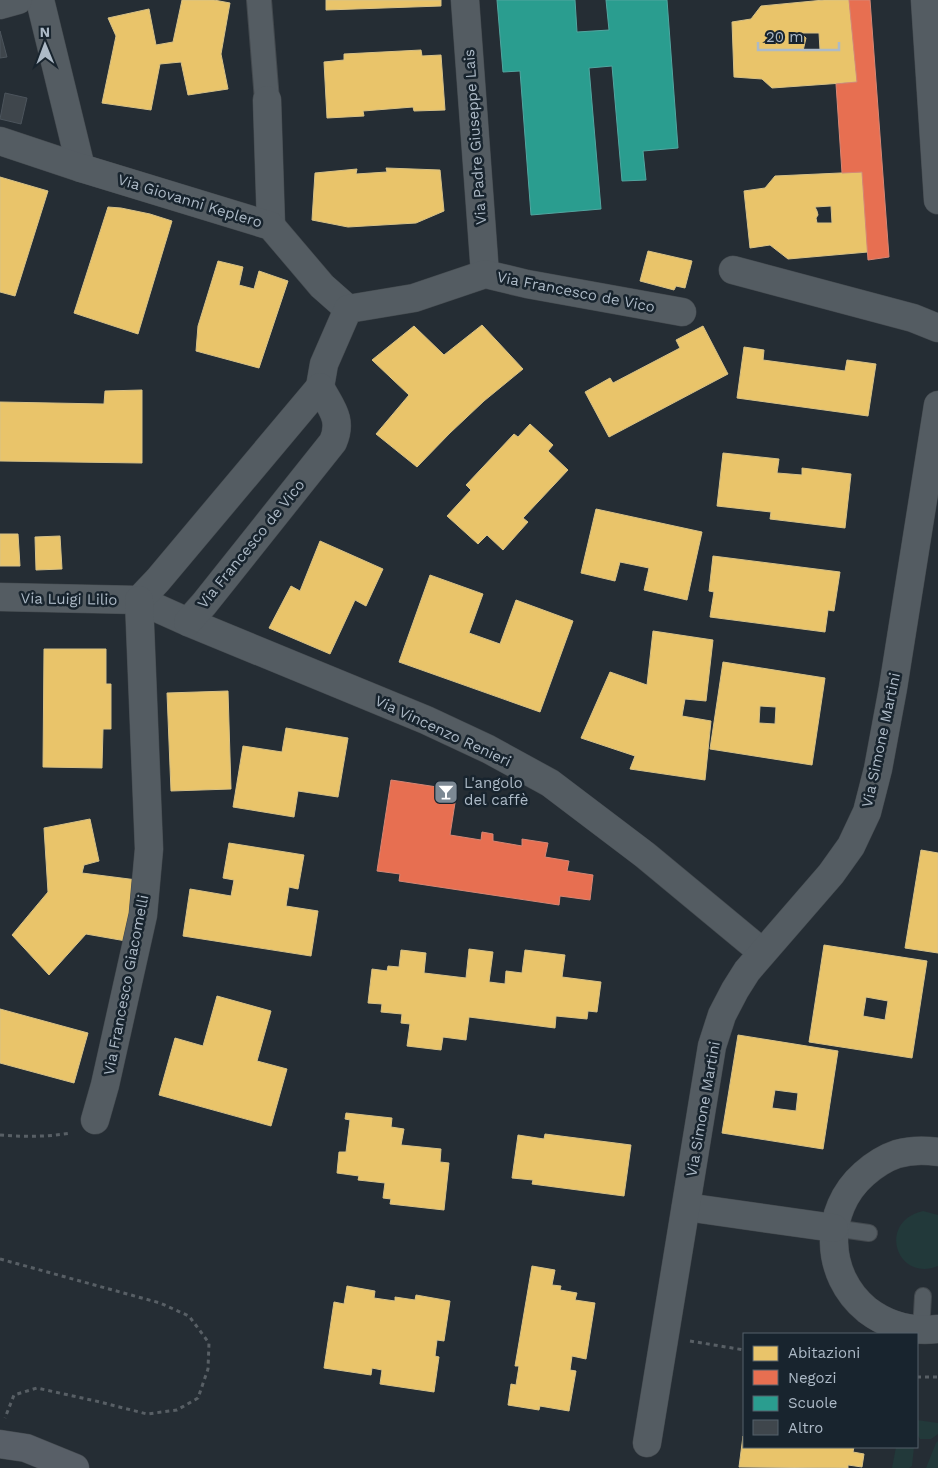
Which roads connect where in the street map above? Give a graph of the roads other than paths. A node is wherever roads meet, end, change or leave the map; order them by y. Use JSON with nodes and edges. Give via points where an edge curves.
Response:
{"nodes":[{"id":1,"x":18,"y":0,"type":"edge"},
{"id":2,"x":40,"y":0,"type":"edge"},
{"id":3,"x":258,"y":0,"type":"edge"},
{"id":4,"x":465,"y":0,"type":"edge"},
{"id":5,"x":925,"y":0,"type":"edge"},
{"id":6,"x":0,"y":5,"type":"edge"},
{"id":7,"x":267,"y":100,"type":"joint"},
{"id":8,"x":0,"y":141,"type":"edge"},
{"id":9,"x":81,"y":168,"type":"junction"},
{"id":10,"x":938,"y":200,"type":"edge"},
{"id":11,"x":271,"y":226,"type":"junction"},
{"id":12,"x":734,"y":270,"type":"dead end"},
{"id":13,"x":485,"y":274,"type":"junction"},
{"id":14,"x":348,"y":309,"type":"junction"},
{"id":15,"x":682,"y":312,"type":"dead end"},
{"id":16,"x":938,"y":328,"type":"edge"},
{"id":17,"x":320,"y":387,"type":"junction"},
{"id":18,"x":938,"y":405,"type":"edge"},
{"id":19,"x":0,"y":598,"type":"edge"},
{"id":20,"x":139,"y":600,"type":"junction"},
{"id":21,"x":188,"y":622,"type":"junction"},
{"id":22,"x":762,"y":952,"type":"junction"},
{"id":23,"x":95,"y":1120,"type":"road end"},
{"id":24,"x":938,"y":1152,"type":"edge"},
{"id":25,"x":686,"y":1207,"type":"junction"},
{"id":26,"x":834,"y":1228,"type":"junction"},
{"id":27,"x":869,"y":1233,"type":"dead end"},
{"id":28,"x":923,"y":1296,"type":"dead end"},
{"id":29,"x":930,"y":1330,"type":"edge"},
{"id":30,"x":2,"y":1432,"type":"edge"},
{"id":31,"x":647,"y":1444,"type":"dead end"},
{"id":32,"x":75,"y":1468,"type":"edge"}],
"edges":[{"from":1,"to":6,"type":"street"},
{"from":2,"to":9,"type":"street"},
{"from":3,"to":7,"type":"street"},
{"from":4,"to":13,"type":"street","name":"Via Padre Giuseppe Lais"},
{"from":5,"to":10,"type":"street"},
{"from":7,"to":11,"type":"street"},
{"from":8,"to":9,"type":"street","name":"Via Giovanni Keplero"},
{"from":9,"to":11,"type":"street","name":"Via Giovanni Keplero"},
{"from":11,"to":14,"type":"street","name":"Via Giovanni Keplero","via":[[322,286]]},
{"from":12,"to":16,"type":"street","via":[[912,318]]},
{"from":13,"to":14,"type":"street","name":"Via Francesco de Vico","via":[[414,298]]},
{"from":13,"to":15,"type":"street","name":"Via Francesco de Vico"},
{"from":14,"to":17,"type":"street","via":[[324,364]]},
{"from":17,"to":20,"type":"street"},
{"from":17,"to":21,"type":"street","name":"Via Francesco de Vico","via":[[337,418],[332,442]]},
{"from":18,"to":22,"type":"street","name":"Via Simone Martini","via":[[895,679],[867,812],[852,846]]},
{"from":19,"to":20,"type":"street","name":"Via Luigi Lilio"},
{"from":20,"to":21,"type":"street","name":"Via Vincenzo Renieri"},
{"from":20,"to":23,"type":"street","name":"Via Francesco Giacomelli","via":[[149,850],[142,915]]},
{"from":21,"to":22,"type":"street","name":"Via Vincenzo Renieri","via":[[426,720],[550,783],[645,855]]},
{"from":22,"to":25,"type":"street","name":"Via Simone Martini","via":[[734,990],[712,1046]]},
{"from":24,"to":26,"type":"street","via":[[920,1150],[895,1155],[873,1166],[854,1182],[841,1204]]},
{"from":25,"to":26,"type":"street"},
{"from":25,"to":31,"type":"street","name":"Via Simone Martini"},
{"from":26,"to":27,"type":"lane"},
{"from":26,"to":29,"type":"street","via":[[834,1254],[842,1279],[857,1301],[877,1317],[901,1328]]},
{"from":28,"to":29,"type":"lane"},
{"from":30,"to":32,"type":"main road","via":[[26,1448]]}]}
